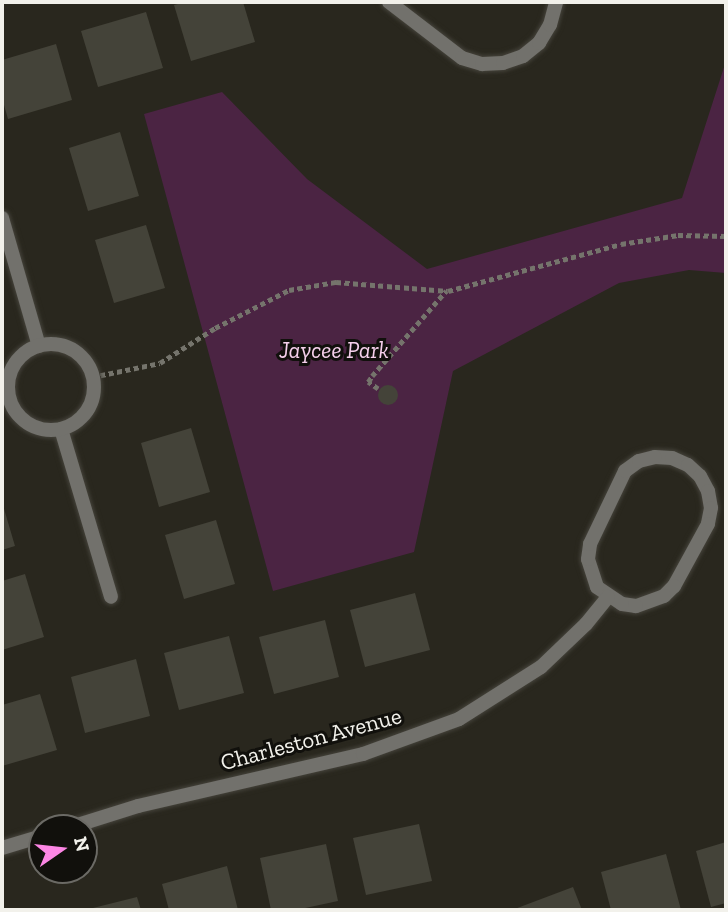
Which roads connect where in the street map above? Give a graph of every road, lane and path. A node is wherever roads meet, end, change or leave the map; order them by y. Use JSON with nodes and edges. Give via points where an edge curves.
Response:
{"nodes":[{"id":1,"x":389,"y":2,"type":"edge"},
{"id":2,"x":556,"y":2,"type":"edge"},
{"id":3,"x":2,"y":218,"type":"edge"},
{"id":4,"x":726,"y":236,"type":"edge"},
{"id":5,"x":446,"y":290,"type":"junction"},
{"id":6,"x":39,"y":346,"type":"junction"},
{"id":7,"x":92,"y":377,"type":"junction"},
{"id":8,"x":378,"y":388,"type":"dead end"},
{"id":9,"x":5,"y":399,"type":"edge"},
{"id":10,"x":61,"y":429,"type":"junction"},
{"id":11,"x":111,"y":597,"type":"dead end"},
{"id":12,"x":608,"y":597,"type":"junction"},
{"id":13,"x":98,"y":819,"type":"edge"},
{"id":14,"x":28,"y":841,"type":"edge"},
{"id":15,"x":2,"y":849,"type":"edge"}],
"edges":[{"from":1,"to":2,"type":"street","via":[[462,58],[482,64],[523,56],[539,43]]},
{"from":3,"to":6,"type":"street"},
{"from":4,"to":5,"type":"path","via":[[678,235],[621,244]]},
{"from":5,"to":7,"type":"path","via":[[336,282],[289,290],[160,363]]},
{"from":5,"to":8,"type":"path","via":[[372,376],[368,382]]},
{"from":6,"to":7,"type":"street","via":[[72,350],[85,361]]},
{"from":6,"to":9,"type":"street","via":[[24,353],[13,366]]},
{"from":7,"to":10,"type":"street","via":[[88,409]]},
{"from":9,"to":10,"type":"street","via":[[29,425]]},
{"from":10,"to":11,"type":"street"},
{"from":12,"to":12,"type":"street","via":[[636,606],[664,596],[674,586],[708,524],[711,508],[700,476],[688,465],[655,457],[625,471],[590,544],[588,559],[597,587]]},
{"from":12,"to":13,"type":"street","name":"Charleston Avenue","via":[[541,667],[460,719],[363,754]]},
{"from":14,"to":15,"type":"street"}]}
